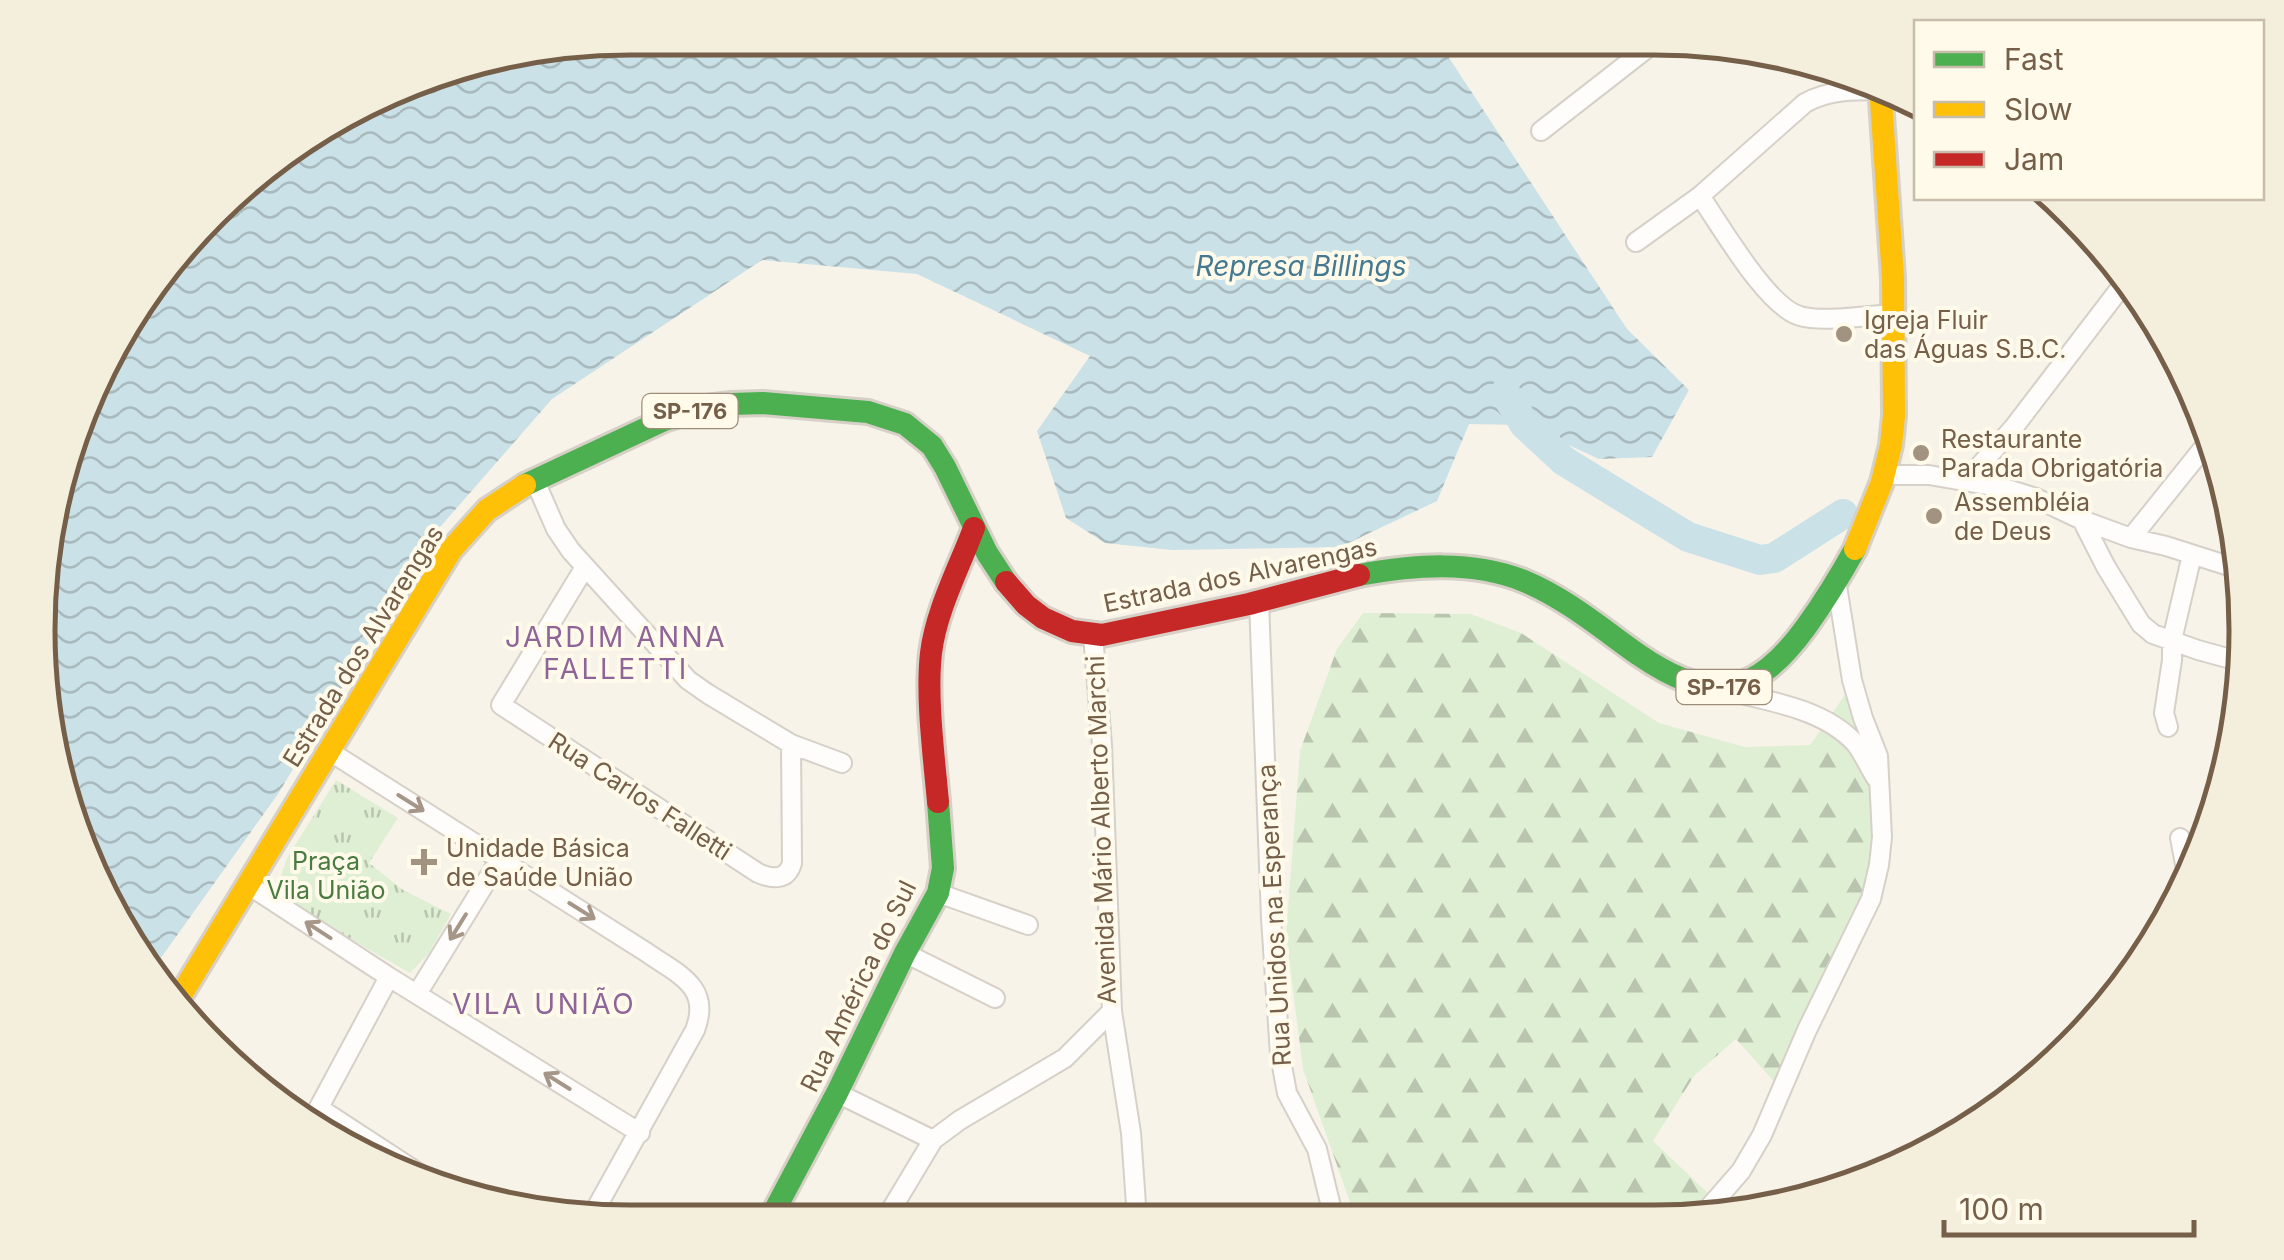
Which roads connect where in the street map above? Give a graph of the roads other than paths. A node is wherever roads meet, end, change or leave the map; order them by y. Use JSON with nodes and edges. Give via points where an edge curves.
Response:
{"nodes":[{"id":1,"x":1638,"y":55,"type":"edge"},
{"id":2,"x":1851,"y":90,"type":"edge"},
{"id":3,"x":1881,"y":102,"type":"edge"},
{"id":4,"x":1541,"y":131,"type":"dead end"},
{"id":5,"x":1700,"y":196,"type":"junction"},
{"id":6,"x":1636,"y":242,"type":"dead end"},
{"id":7,"x":2118,"y":291,"type":"edge"},
{"id":8,"x":1895,"y":314,"type":"junction"},
{"id":9,"x":2200,"y":451,"type":"edge"},
{"id":10,"x":1884,"y":475,"type":"junction"},
{"id":11,"x":1967,"y":480,"type":"junction"},
{"id":12,"x":535,"y":481,"type":"junction"},
{"id":13,"x":2082,"y":520,"type":"junction"},
{"id":14,"x":974,"y":528,"type":"junction"},
{"id":15,"x":2130,"y":538,"type":"junction"},
{"id":16,"x":2192,"y":555,"type":"junction"},
{"id":17,"x":2225,"y":565,"type":"edge"},
{"id":18,"x":584,"y":568,"type":"junction"},
{"id":19,"x":1836,"y":585,"type":"junction"},
{"id":20,"x":1259,"y":601,"type":"junction"},
{"id":21,"x":1094,"y":635,"type":"junction"},
{"id":22,"x":2172,"y":640,"type":"junction"},
{"id":23,"x":2228,"y":658,"type":"edge"},
{"id":24,"x":1714,"y":688,"type":"junction"},
{"id":25,"x":2168,"y":727,"type":"dead end"},
{"id":26,"x":791,"y":744,"type":"junction"},
{"id":27,"x":329,"y":751,"type":"junction"},
{"id":28,"x":842,"y":763,"type":"dead end"},
{"id":29,"x":1879,"y":782,"type":"junction"},
{"id":30,"x":2180,"y":838,"type":"dead end"},
{"id":31,"x":2183,"y":854,"type":"edge"},
{"id":32,"x":500,"y":859,"type":"junction"},
{"id":33,"x":247,"y":884,"type":"junction"},
{"id":34,"x":938,"y":893,"type":"junction"},
{"id":35,"x":1028,"y":925,"type":"dead end"},
{"id":36,"x":905,"y":953,"type":"junction"},
{"id":37,"x":389,"y":977,"type":"junction"},
{"id":38,"x":183,"y":991,"type":"edge"},
{"id":39,"x":417,"y":994,"type":"junction"},
{"id":40,"x":995,"y":998,"type":"dead end"},
{"id":41,"x":1112,"y":1012,"type":"junction"},
{"id":42,"x":837,"y":1092,"type":"junction"},
{"id":43,"x":316,"y":1112,"type":"edge"},
{"id":44,"x":640,"y":1133,"type":"junction"},
{"id":45,"x":933,"y":1140,"type":"junction"},
{"id":46,"x":1714,"y":1202,"type":"edge"},
{"id":47,"x":599,"y":1204,"type":"edge"},
{"id":48,"x":777,"y":1205,"type":"edge"},
{"id":49,"x":893,"y":1205,"type":"edge"},
{"id":50,"x":1137,"y":1205,"type":"edge"},
{"id":51,"x":1331,"y":1205,"type":"edge"}],
"edges":[{"from":1,"to":4,"type":"street"},
{"from":2,"to":5,"type":"street","via":[[1805,103]]},
{"from":3,"to":8,"type":"main road","number":"SP-176"},
{"from":5,"to":6,"type":"street"},
{"from":5,"to":8,"type":"street","via":[[1761,284],[1788,311],[1816,318]]},
{"from":7,"to":11,"type":"street"},
{"from":8,"to":10,"type":"main road","number":"SP-176","via":[[1894,414]]},
{"from":9,"to":15,"type":"street"},
{"from":10,"to":11,"type":"street"},
{"from":10,"to":19,"type":"main road","number":"SP-176"},
{"from":11,"to":13,"type":"street","via":[[2036,498]]},
{"from":12,"to":14,"type":"main road","name":"Estrada dos Alvarengas","number":"SP-176","via":[[696,409],[735,403],[863,411],[890,416],[928,442]]},
{"from":12,"to":18,"type":"street","via":[[556,529]]},
{"from":12,"to":27,"type":"main road","name":"Estrada dos Alvarengas","number":"SP-176","via":[[488,509],[450,550]]},
{"from":13,"to":15,"type":"street"},
{"from":13,"to":22,"type":"street","via":[[2141,624]]},
{"from":14,"to":21,"type":"main road","name":"Estrada dos Alvarengas","number":"SP-176","via":[[1019,601],[1060,626]]},
{"from":14,"to":34,"type":"main road","name":"Rua América do Sul","via":[[931,653],[943,868]]},
{"from":15,"to":16,"type":"street"},
{"from":16,"to":17,"type":"street"},
{"from":16,"to":22,"type":"street"},
{"from":18,"to":26,"type":"street","via":[[688,680]]},
{"from":18,"to":26,"type":"street","name":"Rua Carlos Falletti","via":[[502,705],[772,878],[790,871],[792,863]]},
{"from":19,"to":24,"type":"main road","number":"SP-176","via":[[1781,661],[1738,686]]},
{"from":19,"to":29,"type":"street"},
{"from":20,"to":21,"type":"main road","name":"Estrada dos Alvarengas","number":"SP-176"},
{"from":20,"to":24,"type":"main road","name":"Estrada dos Alvarengas","number":"SP-176","via":[[1346,577],[1466,566],[1558,596],[1650,664]]},
{"from":20,"to":51,"type":"street","name":"Rua Unidos na Esperança","via":[[1280,1055],[1287,1093],[1318,1149]]},
{"from":21,"to":41,"type":"street","name":"Avenida Mário Alberto Marchi"},
{"from":22,"to":23,"type":"street"},
{"from":22,"to":25,"type":"street"},
{"from":24,"to":29,"type":"street","via":[[1835,726],[1856,744]]},
{"from":26,"to":28,"type":"street"},
{"from":27,"to":32,"type":"street","one_way":true},
{"from":27,"to":33,"type":"main road","name":"Estrada dos Alvarengas","number":"SP-176"},
{"from":29,"to":46,"type":"street","via":[[1882,837],[1871,898],[1762,1135]]},
{"from":30,"to":31,"type":"street"},
{"from":32,"to":39,"type":"street","one_way":true},
{"from":32,"to":44,"type":"street","one_way":true,"via":[[646,952],[696,992],[700,1018]]},
{"from":37,"to":33,"type":"street","one_way":true},
{"from":33,"to":38,"type":"main road","name":"Estrada dos Alvarengas","number":"SP-176"},
{"from":34,"to":35,"type":"street"},
{"from":34,"to":36,"type":"main road","name":"Rua América do Sul"},
{"from":36,"to":40,"type":"street"},
{"from":36,"to":42,"type":"main road","name":"Rua América do Sul"},
{"from":37,"to":39,"type":"street"},
{"from":37,"to":43,"type":"street"},
{"from":44,"to":39,"type":"street","one_way":true},
{"from":41,"to":45,"type":"street","name":"Avenida Mário Alberto Marchi","via":[[1064,1058]]},
{"from":41,"to":50,"type":"street"},
{"from":42,"to":45,"type":"street"},
{"from":42,"to":48,"type":"main road","name":"Rua América do Sul"},
{"from":44,"to":47,"type":"street"},
{"from":45,"to":49,"type":"street","name":"Avenida Mário Alberto Marchi"}]}
